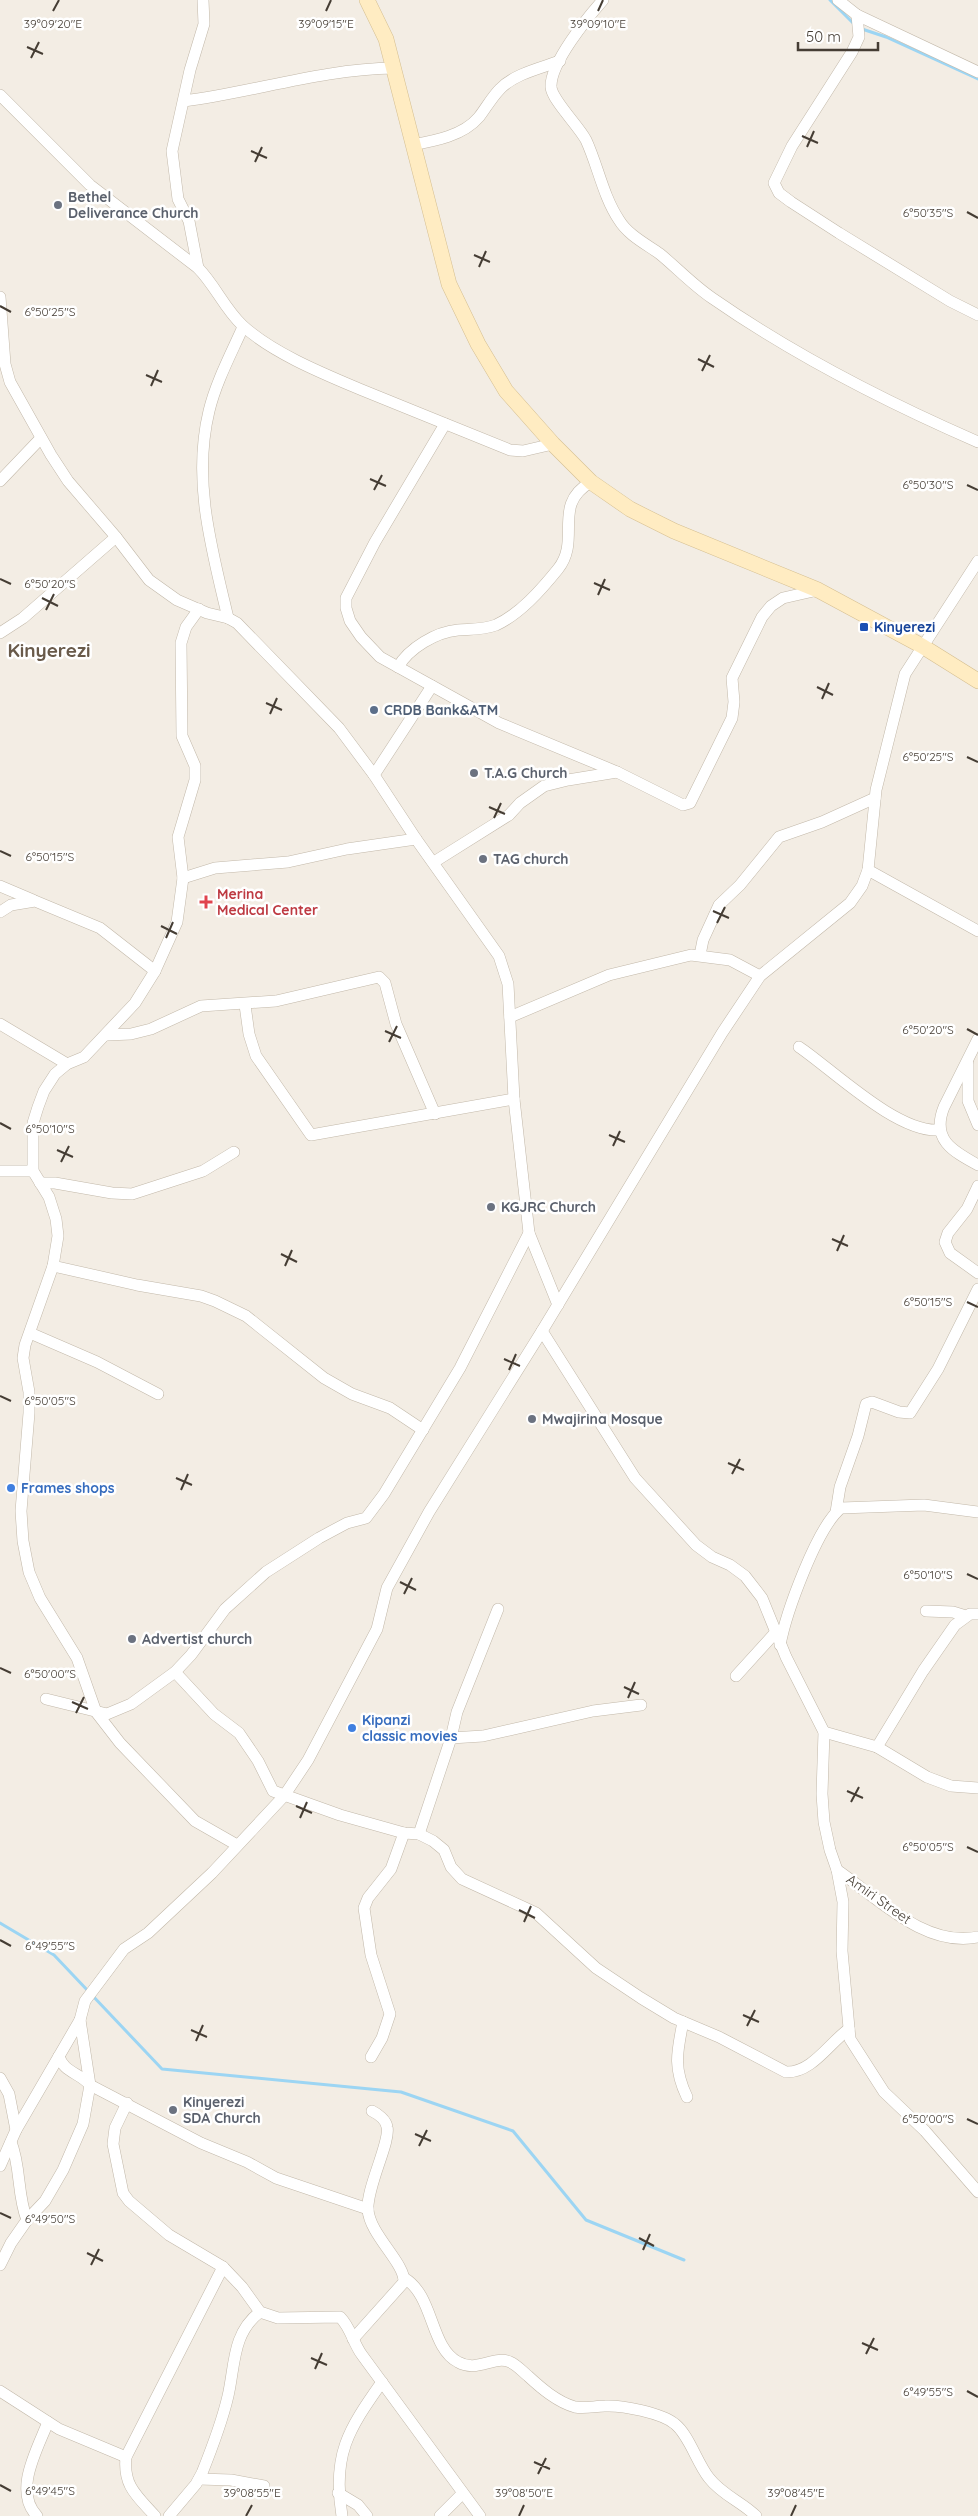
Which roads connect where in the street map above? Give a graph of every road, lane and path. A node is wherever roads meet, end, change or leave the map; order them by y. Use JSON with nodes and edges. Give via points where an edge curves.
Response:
{"nodes":[{"id":1,"x":203,"y":0,"type":"edge"},
{"id":2,"x":367,"y":0,"type":"edge"},
{"id":3,"x":603,"y":0,"type":"edge"},
{"id":4,"x":838,"y":0,"type":"edge"},
{"id":5,"x":857,"y":15,"type":"junction"},
{"id":6,"x":560,"y":62,"type":"junction"},
{"id":7,"x":394,"y":68,"type":"junction"},
{"id":8,"x":978,"y":72,"type":"edge"},
{"id":9,"x":0,"y":95,"type":"edge"},
{"id":10,"x":184,"y":101,"type":"junction"},
{"id":11,"x":412,"y":145,"type":"junction"},
{"id":12,"x":198,"y":268,"type":"junction"},
{"id":13,"x":0,"y":297,"type":"edge"},
{"id":14,"x":978,"y":315,"type":"edge"},
{"id":15,"x":243,"y":326,"type":"junction"},
{"id":16,"x":445,"y":424,"type":"junction"},
{"id":17,"x":41,"y":438,"type":"junction"},
{"id":18,"x":978,"y":442,"type":"edge"},
{"id":19,"x":553,"y":444,"type":"junction"},
{"id":20,"x":0,"y":481,"type":"edge"},
{"id":21,"x":590,"y":482,"type":"junction"},
{"id":22,"x":116,"y":537,"type":"junction"},
{"id":23,"x":978,"y":561,"type":"edge"},
{"id":24,"x":818,"y":590,"type":"junction"},
{"id":25,"x":199,"y":609,"type":"junction"},
{"id":26,"x":228,"y":618,"type":"junction"},
{"id":27,"x":0,"y":634,"type":"edge"},
{"id":28,"x":922,"y":646,"type":"junction"},
{"id":29,"x":398,"y":667,"type":"junction"},
{"id":30,"x":978,"y":681,"type":"edge"},
{"id":31,"x":432,"y":686,"type":"junction"},
{"id":32,"x":617,"y":772,"type":"junction"},
{"id":33,"x":374,"y":775,"type":"junction"},
{"id":34,"x":875,"y":798,"type":"junction"},
{"id":35,"x":416,"y":839,"type":"junction"},
{"id":36,"x":434,"y":862,"type":"junction"},
{"id":37,"x":868,"y":870,"type":"junction"},
{"id":38,"x":183,"y":878,"type":"junction"},
{"id":39,"x":0,"y":886,"type":"edge"},
{"id":40,"x":35,"y":901,"type":"junction"},
{"id":41,"x":0,"y":912,"type":"edge"},
{"id":42,"x":978,"y":931,"type":"edge"},
{"id":43,"x":700,"y":955,"type":"junction"},
{"id":44,"x":155,"y":971,"type":"junction"},
{"id":45,"x":760,"y":976,"type":"junction"},
{"id":46,"x":245,"y":1005,"type":"junction"},
{"id":47,"x":510,"y":1017,"type":"junction"},
{"id":48,"x":0,"y":1024,"type":"edge"},
{"id":49,"x":107,"y":1035,"type":"junction"},
{"id":50,"x":978,"y":1039,"type":"edge"},
{"id":51,"x":799,"y":1047,"type":"dead end"},
{"id":52,"x":969,"y":1058,"type":"junction"},
{"id":53,"x":67,"y":1064,"type":"junction"},
{"id":54,"x":514,"y":1098,"type":"junction"},
{"id":55,"x":435,"y":1114,"type":"junction"},
{"id":56,"x":978,"y":1125,"type":"edge"},
{"id":57,"x":940,"y":1130,"type":"junction"},
{"id":58,"x":234,"y":1152,"type":"dead end"},
{"id":59,"x":978,"y":1166,"type":"edge"},
{"id":60,"x":0,"y":1171,"type":"edge"},
{"id":61,"x":33,"y":1171,"type":"junction"},
{"id":62,"x":40,"y":1183,"type":"junction"},
{"id":63,"x":978,"y":1186,"type":"edge"},
{"id":64,"x":529,"y":1233,"type":"junction"},
{"id":65,"x":52,"y":1266,"type":"junction"},
{"id":66,"x":978,"y":1273,"type":"edge"},
{"id":67,"x":978,"y":1289,"type":"edge"},
{"id":68,"x":558,"y":1305,"type":"junction"},
{"id":69,"x":542,"y":1331,"type":"junction"},
{"id":70,"x":30,"y":1333,"type":"junction"},
{"id":71,"x":158,"y":1394,"type":"dead end"},
{"id":72,"x":423,"y":1430,"type":"junction"},
{"id":73,"x":836,"y":1512,"type":"junction"},
{"id":74,"x":978,"y":1512,"type":"edge"},
{"id":75,"x":498,"y":1609,"type":"dead end"},
{"id":76,"x":926,"y":1611,"type":"dead end"},
{"id":77,"x":972,"y":1615,"type":"edge"},
{"id":78,"x":775,"y":1633,"type":"junction"},
{"id":79,"x":780,"y":1644,"type":"junction"},
{"id":80,"x":175,"y":1672,"type":"junction"},
{"id":81,"x":736,"y":1676,"type":"dead end"},
{"id":82,"x":46,"y":1699,"type":"dead end"},
{"id":83,"x":641,"y":1705,"type":"dead end"},
{"id":84,"x":96,"y":1712,"type":"junction"},
{"id":85,"x":824,"y":1732,"type":"junction"},
{"id":86,"x":451,"y":1738,"type":"junction"},
{"id":87,"x":877,"y":1748,"type":"junction"},
{"id":88,"x":978,"y":1788,"type":"edge"},
{"id":89,"x":284,"y":1796,"type":"junction"},
{"id":90,"x":404,"y":1833,"type":"junction"},
{"id":91,"x":419,"y":1834,"type":"junction"},
{"id":92,"x":237,"y":1845,"type":"junction"},
{"id":93,"x":837,"y":1870,"type":"junction"},
{"id":94,"x":978,"y":1937,"type":"edge"},
{"id":95,"x":80,"y":2020,"type":"junction"},
{"id":96,"x":683,"y":2022,"type":"junction"},
{"id":97,"x":849,"y":2029,"type":"junction"},
{"id":98,"x":59,"y":2056,"type":"junction"},
{"id":99,"x":371,"y":2057,"type":"dead end"},
{"id":100,"x":0,"y":2078,"type":"edge"},
{"id":101,"x":90,"y":2085,"type":"junction"},
{"id":102,"x":687,"y":2097,"type":"dead end"},
{"id":103,"x":127,"y":2103,"type":"junction"},
{"id":104,"x":372,"y":2111,"type":"dead end"},
{"id":105,"x":16,"y":2130,"type":"junction"},
{"id":106,"x":11,"y":2142,"type":"junction"},
{"id":107,"x":0,"y":2166,"type":"edge"},
{"id":108,"x":978,"y":2192,"type":"edge"},
{"id":109,"x":368,"y":2209,"type":"junction"},
{"id":110,"x":27,"y":2220,"type":"junction"},
{"id":111,"x":0,"y":2265,"type":"edge"},
{"id":112,"x":223,"y":2267,"type":"junction"},
{"id":113,"x":404,"y":2278,"type":"junction"},
{"id":114,"x":260,"y":2312,"type":"junction"},
{"id":115,"x":353,"y":2339,"type":"junction"},
{"id":116,"x":382,"y":2382,"type":"junction"},
{"id":117,"x":0,"y":2391,"type":"edge"},
{"id":118,"x":48,"y":2422,"type":"junction"},
{"id":119,"x":126,"y":2457,"type":"junction"},
{"id":120,"x":199,"y":2479,"type":"junction"},
{"id":121,"x":264,"y":2486,"type":"dead end"},
{"id":122,"x":338,"y":2493,"type":"junction"},
{"id":123,"x":462,"y":2494,"type":"junction"},
{"id":124,"x":37,"y":2516,"type":"edge"},
{"id":125,"x":155,"y":2516,"type":"edge"},
{"id":126,"x":169,"y":2516,"type":"edge"},
{"id":127,"x":342,"y":2516,"type":"edge"},
{"id":128,"x":367,"y":2516,"type":"edge"},
{"id":129,"x":440,"y":2516,"type":"edge"},
{"id":130,"x":480,"y":2516,"type":"edge"},
{"id":131,"x":756,"y":2516,"type":"edge"}],
"edges":[{"from":1,"to":10,"type":"street","via":[[204,24]]},
{"from":2,"to":7,"type":"street","via":[[386,39]]},
{"from":3,"to":6,"type":"street","via":[[582,24]]},
{"from":4,"to":5,"type":"street"},
{"from":5,"to":8,"type":"street"},
{"from":5,"to":14,"type":"street","via":[[859,37],[852,52],[792,146],[774,183],[779,193],[831,228]]},
{"from":6,"to":11,"type":"street","via":[[533,70],[500,88],[478,118],[455,133]]},
{"from":6,"to":18,"type":"street","via":[[551,86],[554,96],[579,129],[609,202],[629,232],[710,297],[748,321],[828,368]]},
{"from":7,"to":10,"type":"street","via":[[365,68],[317,75]]},
{"from":7,"to":11,"type":"street"},
{"from":9,"to":12,"type":"street","via":[[90,185]]},
{"from":10,"to":12,"type":"street","via":[[172,151],[178,199],[189,221]]},
{"from":11,"to":19,"type":"street","via":[[449,284],[506,392]]},
{"from":12,"to":15,"type":"street","via":[[228,311]]},
{"from":13,"to":17,"type":"street","via":[[5,364],[10,382]]},
{"from":15,"to":16,"type":"street","via":[[286,355],[325,374]]},
{"from":15,"to":26,"type":"street","via":[[208,412],[204,446],[205,511]]},
{"from":16,"to":19,"type":"street","via":[[510,450],[523,451]]},
{"from":16,"to":29,"type":"street","via":[[346,598],[348,615],[361,637],[380,656]]},
{"from":17,"to":20,"type":"street"},
{"from":17,"to":22,"type":"street","via":[[68,481]]},
{"from":19,"to":21,"type":"street"},
{"from":21,"to":24,"type":"street","via":[[630,509],[674,531]]},
{"from":21,"to":29,"type":"street","via":[[579,489],[568,510],[566,557],[558,570],[522,607],[496,625],[481,630],[457,630],[426,642],[403,658]]},
{"from":22,"to":25,"type":"street","via":[[149,580],[177,600]]},
{"from":22,"to":27,"type":"street"},
{"from":23,"to":28,"type":"street"},
{"from":24,"to":28,"type":"street"},
{"from":24,"to":32,"type":"street","via":[[783,598],[762,617],[732,678],[732,718],[690,803],[683,806]]},
{"from":25,"to":26,"type":"street"},
{"from":25,"to":38,"type":"street","via":[[186,627],[181,642],[182,736],[195,766],[195,780],[178,837]]},
{"from":26,"to":33,"type":"street","via":[[254,639],[339,728]]},
{"from":28,"to":30,"type":"street"},
{"from":28,"to":34,"type":"street","via":[[905,674]]},
{"from":29,"to":31,"type":"street"},
{"from":31,"to":32,"type":"street","via":[[499,723]]},
{"from":31,"to":33,"type":"street"},
{"from":32,"to":36,"type":"street","via":[[544,786],[509,815]]},
{"from":33,"to":35,"type":"street"},
{"from":34,"to":37,"type":"street"},
{"from":34,"to":43,"type":"street","via":[[830,819],[779,837],[740,885],[719,905],[703,940]]},
{"from":35,"to":36,"type":"street"},
{"from":35,"to":38,"type":"street","via":[[288,862],[215,868]]},
{"from":36,"to":47,"type":"street","via":[[499,956],[508,984]]},
{"from":37,"to":42,"type":"street"},
{"from":37,"to":45,"type":"street","via":[[850,903]]},
{"from":38,"to":44,"type":"street","via":[[177,922]]},
{"from":39,"to":40,"type":"street"},
{"from":40,"to":41,"type":"street","via":[[11,905]]},
{"from":40,"to":44,"type":"street","via":[[100,928]]},
{"from":43,"to":45,"type":"street","via":[[730,960]]},
{"from":43,"to":47,"type":"street","via":[[662,960],[609,975]]},
{"from":44,"to":49,"type":"street"},
{"from":45,"to":68,"type":"street","via":[[722,1033]]},
{"from":46,"to":49,"type":"street","via":[[202,1006],[151,1029]]},
{"from":46,"to":55,"type":"street","via":[[256,1056],[311,1135]]},
{"from":46,"to":55,"type":"street","via":[[381,978],[396,1024]]},
{"from":47,"to":54,"type":"street"},
{"from":48,"to":53,"type":"street"},
{"from":49,"to":53,"type":"street","via":[[84,1057]]},
{"from":50,"to":52,"type":"street"},
{"from":51,"to":57,"type":"street","via":[[867,1099],[916,1126]]},
{"from":52,"to":56,"type":"street","via":[[968,1101]]},
{"from":52,"to":57,"type":"street","via":[[944,1107]]},
{"from":53,"to":61,"type":"street","via":[[55,1074],[38,1107],[33,1123]]},
{"from":54,"to":55,"type":"street"},
{"from":54,"to":64,"type":"street"},
{"from":57,"to":59,"type":"street","via":[[945,1142],[955,1152]]},
{"from":58,"to":62,"type":"street","via":[[203,1171],[132,1194]]},
{"from":60,"to":61,"type":"street"},
{"from":61,"to":62,"type":"street"},
{"from":62,"to":65,"type":"street","via":[[49,1197],[56,1219],[58,1236]]},
{"from":63,"to":66,"type":"street","via":[[967,1209],[948,1233],[946,1242],[950,1253]]},
{"from":64,"to":68,"type":"street"},
{"from":64,"to":72,"type":"street","via":[[460,1368]]},
{"from":65,"to":70,"type":"street"},
{"from":65,"to":72,"type":"street","via":[[215,1301],[246,1316],[324,1378],[352,1394],[390,1408]]},
{"from":67,"to":73,"type":"street","via":[[938,1369],[910,1413],[872,1402],[866,1404],[840,1487]]},
{"from":68,"to":69,"type":"street"},
{"from":69,"to":78,"type":"street","via":[[635,1478],[696,1544],[712,1558],[745,1576],[762,1598]]},
{"from":69,"to":89,"type":"street","via":[[477,1432],[397,1567],[387,1588],[377,1629],[308,1760]]},
{"from":70,"to":71,"type":"street","via":[[97,1362]]},
{"from":70,"to":84,"type":"street","via":[[23,1358],[29,1392],[22,1479],[23,1541],[29,1572],[40,1598],[76,1658]]},
{"from":72,"to":80,"type":"street","via":[[366,1518],[347,1523],[319,1538],[259,1578],[225,1609]]},
{"from":73,"to":74,"type":"street","via":[[848,1506],[924,1505]]},
{"from":73,"to":79,"type":"street","via":[[794,1593]]},
{"from":75,"to":86,"type":"street","via":[[457,1712]]},
{"from":76,"to":77,"type":"street"},
{"from":77,"to":87,"type":"street","via":[[955,1625],[936,1651]]},
{"from":78,"to":79,"type":"street"},
{"from":78,"to":81,"type":"street"},
{"from":79,"to":85,"type":"street"},
{"from":80,"to":84,"type":"street","via":[[131,1704],[107,1714]]},
{"from":80,"to":89,"type":"street","via":[[214,1714],[239,1733],[268,1784],[273,1791]]},
{"from":82,"to":84,"type":"street"},
{"from":83,"to":86,"type":"street","via":[[593,1711],[483,1736]]},
{"from":84,"to":92,"type":"street","via":[[120,1743],[195,1821]]},
{"from":85,"to":87,"type":"street"},
{"from":85,"to":93,"type":"street","via":[[824,1822]]},
{"from":86,"to":91,"type":"street"},
{"from":87,"to":88,"type":"street","via":[[927,1777],[951,1786]]},
{"from":89,"to":90,"type":"street"},
{"from":89,"to":92,"type":"street"},
{"from":90,"to":91,"type":"street"},
{"from":90,"to":99,"type":"street","via":[[391,1869],[364,1908],[371,1955],[390,2014]]},
{"from":91,"to":96,"type":"street","via":[[441,1846],[451,1867],[462,1879],[536,1913],[596,1968]]},
{"from":92,"to":95,"type":"street","via":[[148,1933],[124,1949],[85,2001]]},
{"from":93,"to":94,"type":"street","name":"Amiri Street","via":[[919,1927],[944,1938],[962,1941]]},
{"from":93,"to":97,"type":"street","via":[[842,1902],[842,1951]]},
{"from":95,"to":98,"type":"street"},
{"from":95,"to":101,"type":"street"},
{"from":96,"to":97,"type":"street","via":[[720,2037],[786,2072],[807,2067]]},
{"from":96,"to":102,"type":"street","via":[[676,2061]]},
{"from":97,"to":108,"type":"street","via":[[850,2039],[880,2087],[925,2131]]},
{"from":98,"to":101,"type":"street","via":[[64,2067]]},
{"from":98,"to":105,"type":"street"},
{"from":100,"to":105,"type":"street","via":[[9,2094]]},
{"from":101,"to":103,"type":"street"},
{"from":101,"to":110,"type":"street","via":[[83,2124],[63,2170],[45,2201]]},
{"from":103,"to":109,"type":"street","via":[[201,2144],[247,2162],[276,2178]]},
{"from":103,"to":112,"type":"street","via":[[115,2128],[113,2144],[123,2193],[160,2228]]},
{"from":104,"to":109,"type":"street","via":[[384,2121],[388,2131],[372,2181]]},
{"from":105,"to":106,"type":"street"},
{"from":106,"to":107,"type":"street"},
{"from":106,"to":110,"type":"street"},
{"from":109,"to":113,"type":"street","via":[[376,2233]]},
{"from":110,"to":111,"type":"street"},
{"from":112,"to":114,"type":"street"},
{"from":112,"to":119,"type":"street"},
{"from":113,"to":115,"type":"street","via":[[401,2287]]},
{"from":113,"to":131,"type":"street","via":[[417,2290],[443,2345],[456,2362],[473,2367],[506,2360],[565,2403],[589,2408],[623,2407],[662,2417],[680,2429],[709,2479]]},
{"from":114,"to":115,"type":"street","via":[[278,2318],[340,2317]]},
{"from":114,"to":120,"type":"street","via":[[244,2327],[237,2344],[224,2411]]},
{"from":115,"to":116,"type":"street"},
{"from":116,"to":122,"type":"street","via":[[354,2421],[344,2442]]},
{"from":116,"to":123,"type":"street"},
{"from":117,"to":118,"type":"street"},
{"from":118,"to":119,"type":"street"},
{"from":118,"to":124,"type":"street","via":[[35,2454],[26,2490],[30,2508]]},
{"from":119,"to":125,"type":"street","via":[[128,2482]]},
{"from":120,"to":121,"type":"street"},
{"from":120,"to":126,"type":"street"},
{"from":122,"to":127,"type":"street"},
{"from":122,"to":128,"type":"street","via":[[358,2505]]},
{"from":123,"to":129,"type":"street"},
{"from":123,"to":130,"type":"street"}]}
